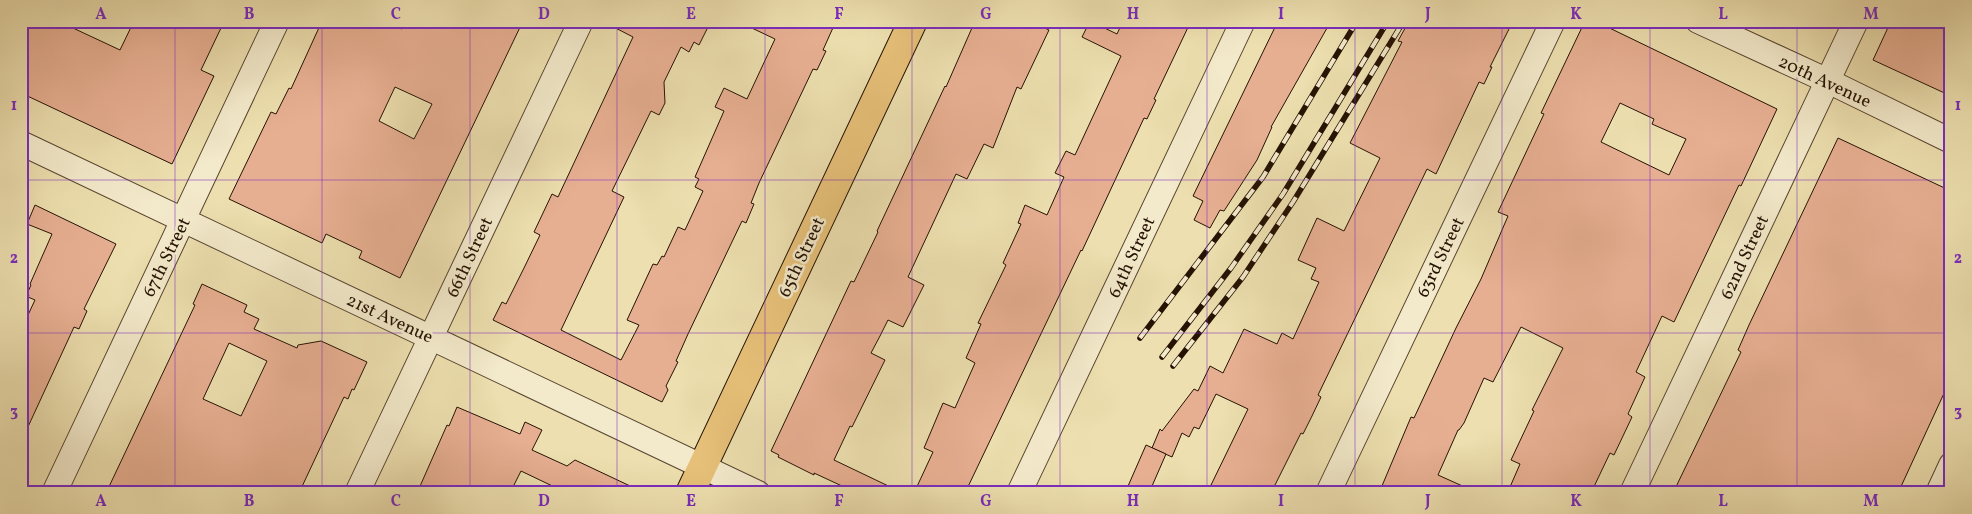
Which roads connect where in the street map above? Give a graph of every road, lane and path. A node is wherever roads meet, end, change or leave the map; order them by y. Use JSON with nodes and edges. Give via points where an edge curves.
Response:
{"nodes":[{"id":1,"x":278,"y":21,"type":"edge"},
{"id":2,"x":581,"y":21,"type":"edge"},
{"id":3,"x":913,"y":21,"type":"edge"},
{"id":4,"x":1243,"y":21,"type":"edge"},
{"id":5,"x":1553,"y":21,"type":"edge"},
{"id":6,"x":1698,"y":21,"type":"edge"},
{"id":7,"x":1856,"y":21,"type":"edge"},
{"id":8,"x":1828,"y":81,"type":"junction"},
{"id":9,"x":1951,"y":141,"type":"edge"},
{"id":10,"x":21,"y":143,"type":"edge"},
{"id":11,"x":184,"y":221,"type":"junction"},
{"id":12,"x":431,"y":338,"type":"junction"},
{"id":13,"x":1951,"y":465,"type":"edge"},
{"id":14,"x":702,"y":466,"type":"junction"},
{"id":15,"x":54,"y":493,"type":"edge"},
{"id":16,"x":357,"y":493,"type":"edge"},
{"id":17,"x":690,"y":493,"type":"edge"},
{"id":18,"x":758,"y":493,"type":"edge"},
{"id":19,"x":1019,"y":493,"type":"edge"},
{"id":20,"x":1328,"y":493,"type":"edge"},
{"id":21,"x":1632,"y":493,"type":"edge"},
{"id":22,"x":1938,"y":493,"type":"edge"}],
"edges":[{"from":1,"to":11,"type":"street","name":"67th Street"},
{"from":2,"to":12,"type":"street","name":"66th Street"},
{"from":3,"to":14,"type":"main road","name":"65th Street"},
{"from":4,"to":19,"type":"street","name":"64th Street"},
{"from":5,"to":20,"type":"street","name":"63rd Street"},
{"from":6,"to":8,"type":"street","name":"20th Avenue"},
{"from":7,"to":8,"type":"street","name":"62nd Street"},
{"from":8,"to":9,"type":"street","name":"20th Avenue"},
{"from":8,"to":21,"type":"street","name":"62nd Street"},
{"from":10,"to":11,"type":"street","name":"21st Avenue"},
{"from":11,"to":12,"type":"street","name":"21st Avenue"},
{"from":11,"to":15,"type":"street","name":"67th Street"},
{"from":12,"to":14,"type":"street","name":"21st Avenue"},
{"from":12,"to":16,"type":"street","name":"66th Street"},
{"from":13,"to":22,"type":"street"},
{"from":14,"to":17,"type":"main road","name":"65th Street"},
{"from":14,"to":18,"type":"street","name":"21st Avenue"}]}
